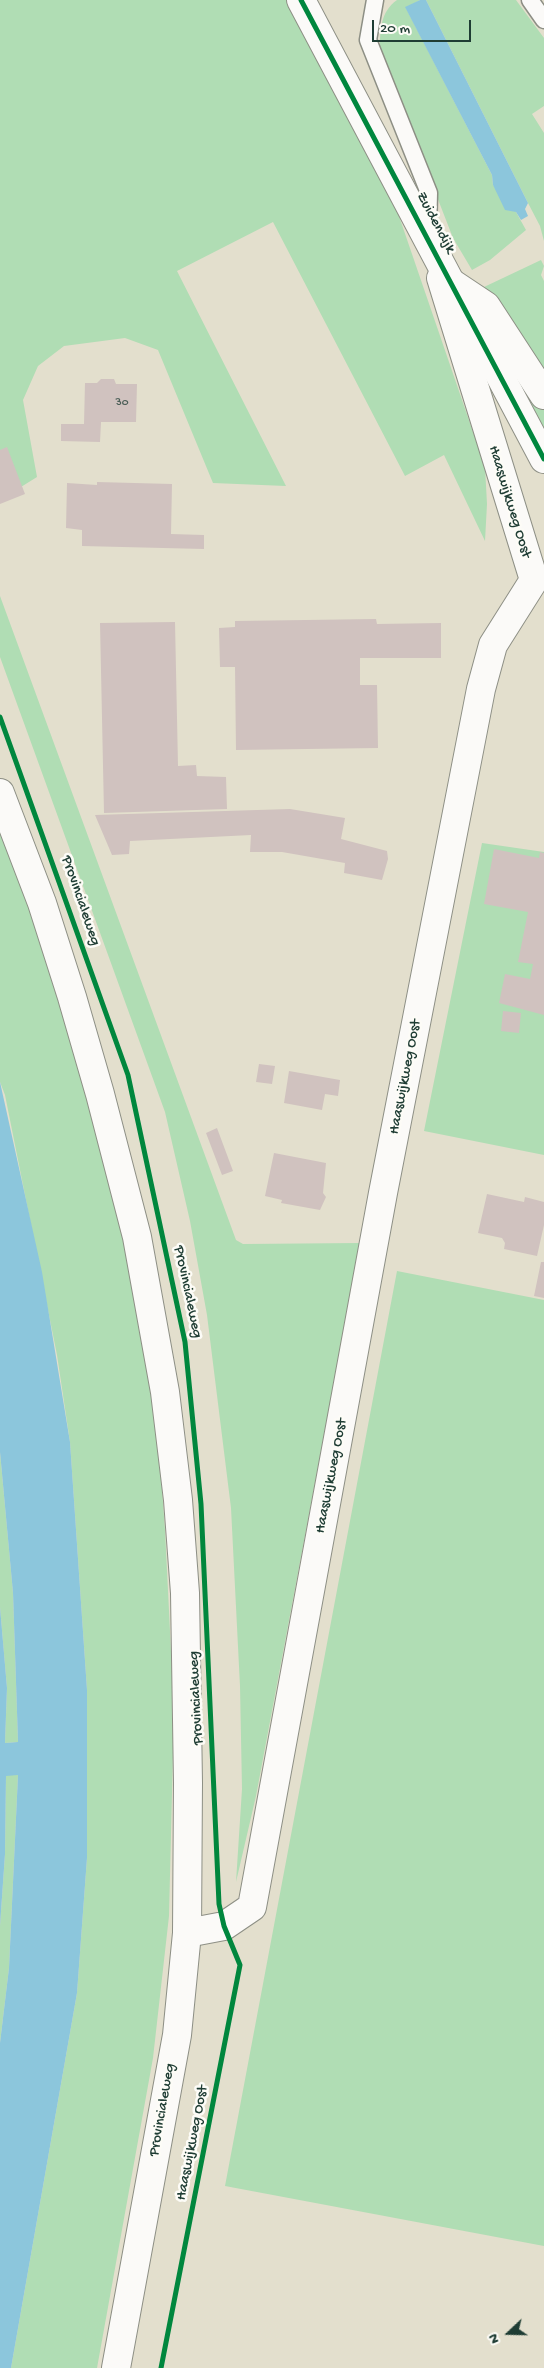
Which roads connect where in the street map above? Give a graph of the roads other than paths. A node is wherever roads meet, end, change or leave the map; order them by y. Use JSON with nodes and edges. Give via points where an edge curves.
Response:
{"nodes":[{"id":1,"x":301,"y":0,"type":"edge"},
{"id":2,"x":375,"y":0,"type":"edge"},
{"id":3,"x":530,"y":0,"type":"edge"},
{"id":4,"x":544,"y":20,"type":"edge"},
{"id":5,"x":428,"y":236,"type":"junction"},
{"id":6,"x":453,"y":284,"type":"junction"},
{"id":7,"x":544,"y":395,"type":"edge"},
{"id":8,"x":544,"y":459,"type":"edge"},
{"id":9,"x":539,"y":588,"type":"edge"},
{"id":10,"x":0,"y":793,"type":"edge"},
{"id":11,"x":186,"y":1933,"type":"junction"},
{"id":12,"x":116,"y":2368,"type":"edge"}],
"edges":[{"from":1,"to":5,"type":"street","name":"Zuidendijk"},
{"from":2,"to":5,"type":"lane","via":[[368,40],[429,194]]},
{"from":3,"to":4,"type":"lane"},
{"from":5,"to":6,"type":"street","name":"Zuidendijk"},
{"from":5,"to":9,"type":"street","name":"Haaswijkweg Oost"},
{"from":6,"to":7,"type":"street","name":"Zuidendijk","via":[[486,306]]},
{"from":6,"to":8,"type":"street","name":"Zuidendijk"},
{"from":9,"to":11,"type":"street","name":"Haaswijkweg Oost","via":[[493,645],[481,689],[383,1193],[252,1907],[224,1926]]},
{"from":10,"to":11,"type":"street","name":"Provincialeweg","via":[[42,903],[100,1094],[137,1237],[165,1392],[185,1593]]},
{"from":11,"to":12,"type":"street","name":"Provincialeweg","via":[[177,2035]]}]}
